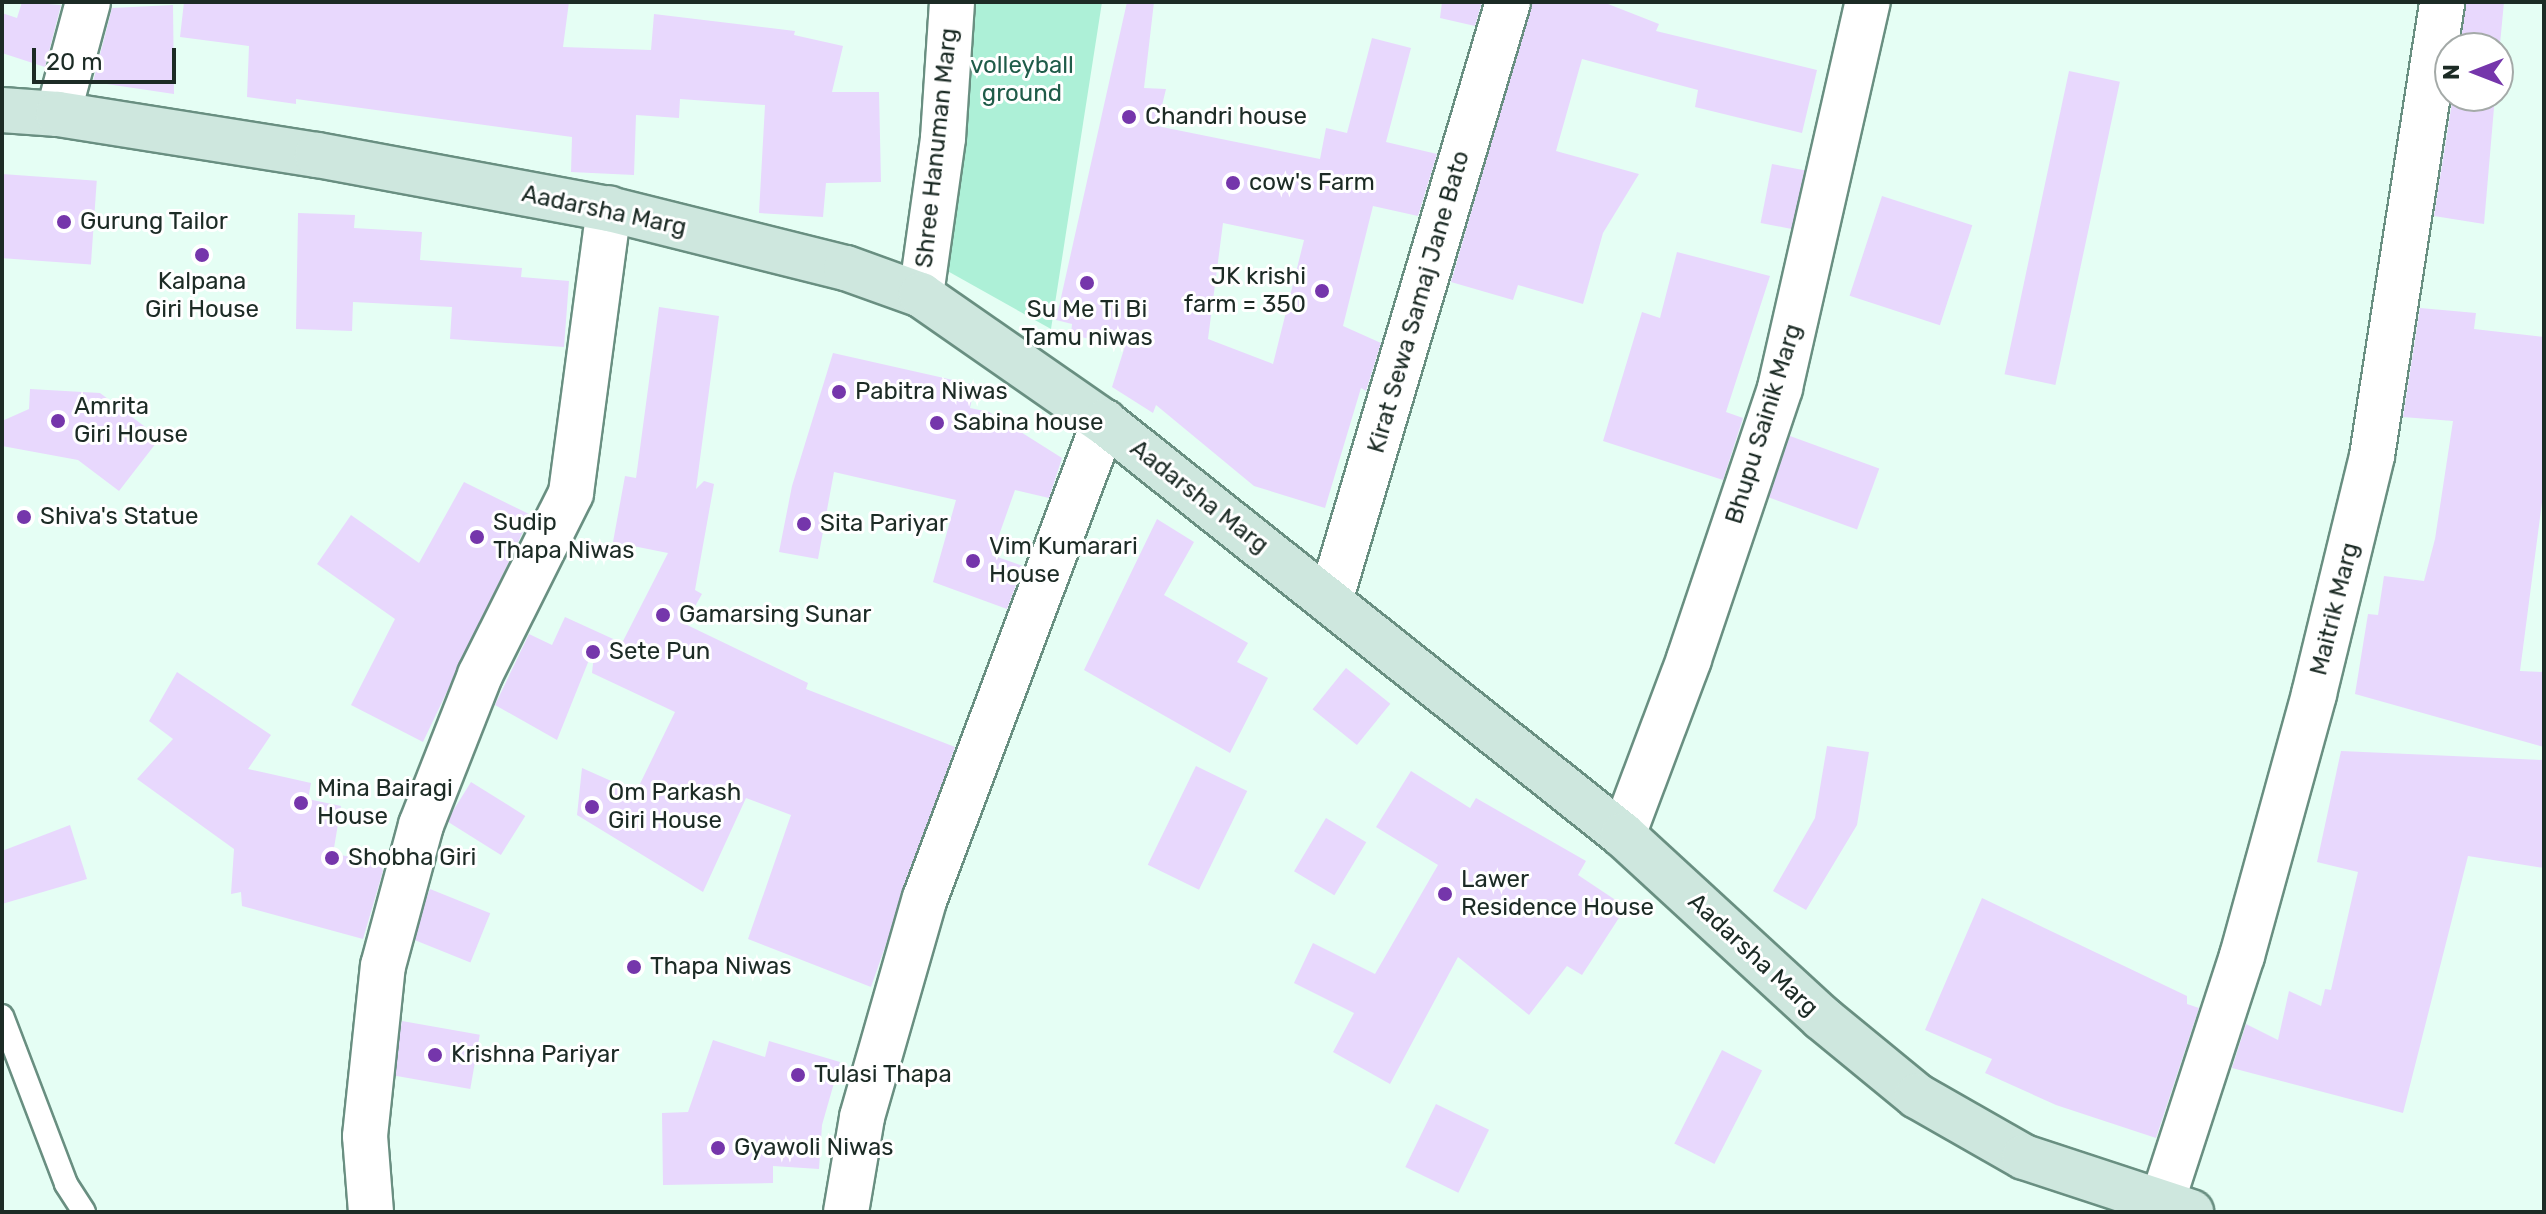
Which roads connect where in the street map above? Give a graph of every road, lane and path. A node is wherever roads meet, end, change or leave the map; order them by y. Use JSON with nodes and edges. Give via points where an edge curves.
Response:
{"nodes":[{"id":1,"x":88,"y":2,"type":"edge"},
{"id":2,"x":952,"y":2,"type":"edge"},
{"id":3,"x":1508,"y":2,"type":"edge"},
{"id":4,"x":1868,"y":2,"type":"edge"},
{"id":5,"x":2442,"y":2,"type":"edge"},
{"id":6,"x":2,"y":110,"type":"edge"},
{"id":7,"x":58,"y":114,"type":"junction"},
{"id":8,"x":609,"y":209,"type":"junction"},
{"id":9,"x":921,"y":295,"type":"junction"},
{"id":10,"x":1104,"y":422,"type":"junction"},
{"id":11,"x":1330,"y":601,"type":"junction"},
{"id":12,"x":1623,"y":835,"type":"junction"},
{"id":13,"x":2,"y":1016,"type":"edge"},
{"id":14,"x":2176,"y":1207,"type":"edge"},
{"id":15,"x":84,"y":1212,"type":"edge"},
{"id":16,"x":371,"y":1212,"type":"edge"},
{"id":17,"x":846,"y":1212,"type":"edge"}],
"edges":[{"from":1,"to":7,"type":"street"},
{"from":2,"to":9,"type":"street","name":"Shree Hanuman Marg","via":[[943,138]]},
{"from":3,"to":11,"type":"street","name":"Kirat Sewa Samaj Jane Bato"},
{"from":4,"to":12,"type":"street","name":"Bhupu Sainik Marg","via":[[1780,388]]},
{"from":5,"to":14,"type":"street","name":"Maitrik Marg","via":[[2372,456]]},
{"from":6,"to":7,"type":"main road","name":"Aadarsha Marg"},
{"from":7,"to":8,"type":"main road","name":"Aadarsha Marg"},
{"from":8,"to":9,"type":"main road","name":"Aadarsha Marg","via":[[846,268]]},
{"from":8,"to":16,"type":"street","via":[[571,493],[480,675],[421,825],[383,966],[365,1136]]},
{"from":9,"to":10,"type":"main road","name":"Aadarsha Marg"},
{"from":10,"to":11,"type":"main road","name":"Aadarsha Marg"},
{"from":10,"to":17,"type":"street","via":[[925,898],[862,1117]]},
{"from":11,"to":12,"type":"main road","name":"Aadarsha Marg"},
{"from":12,"to":14,"type":"main road","name":"Aadarsha Marg","via":[[1822,1018],[1917,1096],[2024,1157]]},
{"from":13,"to":15,"type":"lane","via":[[66,1184]]}]}
